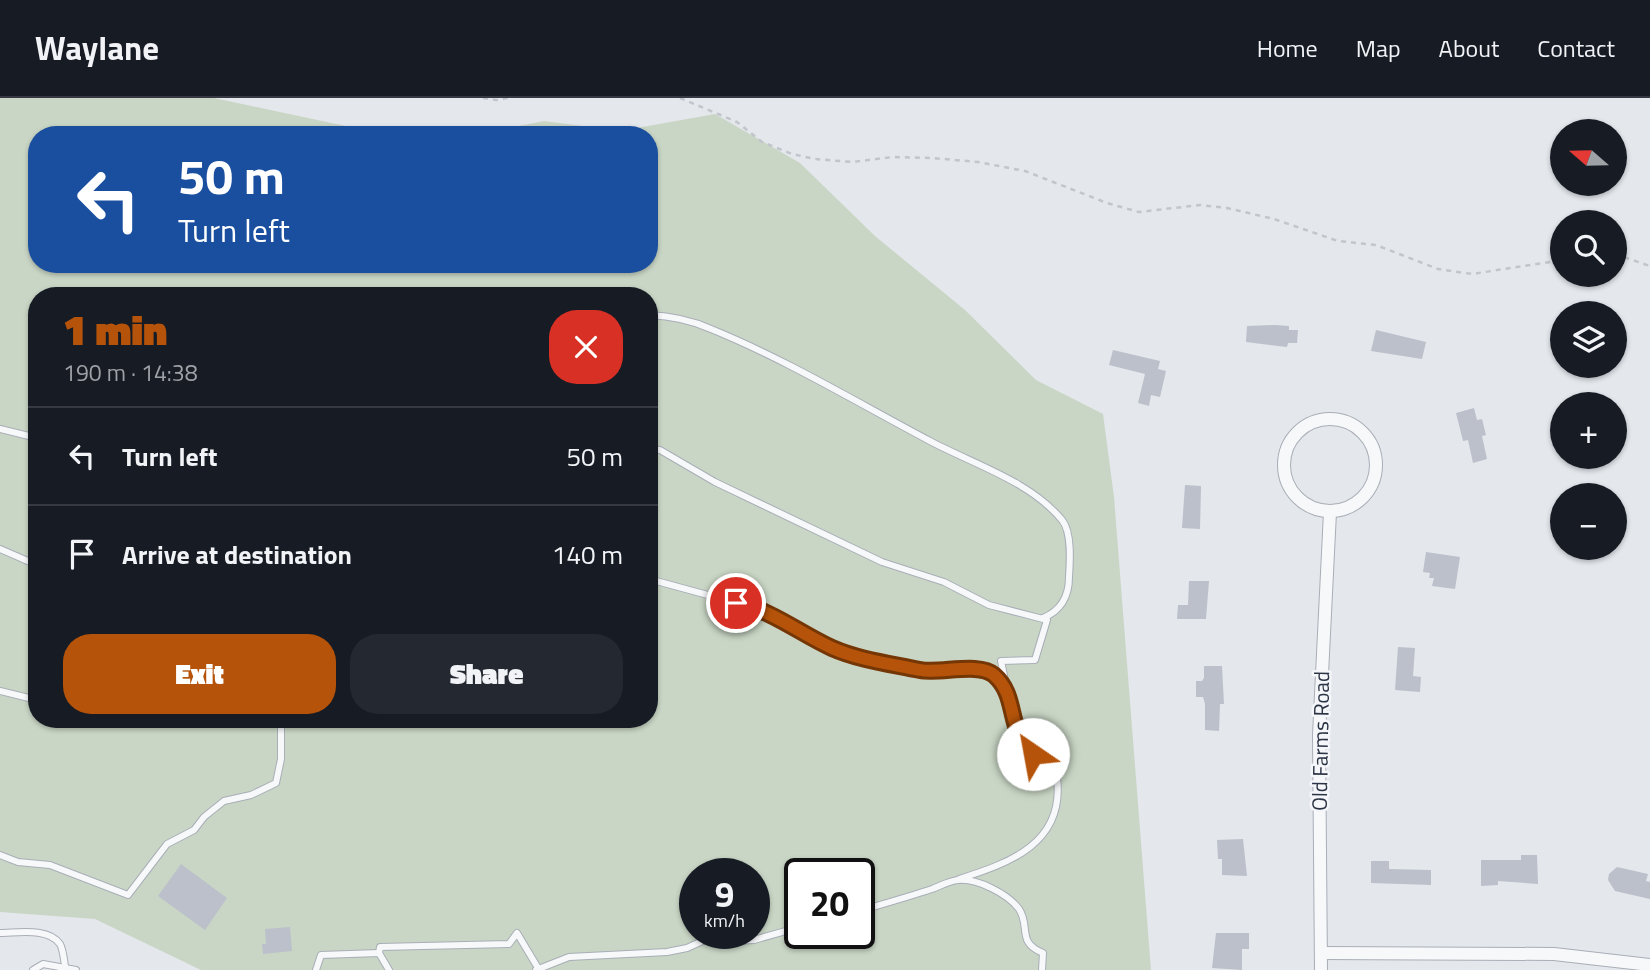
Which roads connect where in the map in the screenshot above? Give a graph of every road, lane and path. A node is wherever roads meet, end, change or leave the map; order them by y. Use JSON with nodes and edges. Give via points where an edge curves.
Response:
{"nodes":[{"id":1,"x":483,"y":98,"type":"edge"},
{"id":2,"x":508,"y":98,"type":"edge"},
{"id":3,"x":680,"y":98,"type":"edge"},
{"id":4,"x":1627,"y":258,"type":"edge"},
{"id":5,"x":1550,"y":262,"type":"edge"},
{"id":6,"x":1650,"y":267,"type":"edge"},
{"id":7,"x":658,"y":316,"type":"edge"},
{"id":8,"x":0,"y":429,"type":"edge"},
{"id":9,"x":28,"y":436,"type":"edge"},
{"id":10,"x":658,"y":450,"type":"edge"},
{"id":11,"x":1330,"y":512,"type":"junction"},
{"id":12,"x":0,"y":549,"type":"edge"},
{"id":13,"x":28,"y":561,"type":"edge"},
{"id":14,"x":658,"y":581,"type":"edge"},
{"id":15,"x":1042,"y":618,"type":"junction"},
{"id":16,"x":0,"y":691,"type":"edge"},
{"id":17,"x":1007,"y":691,"type":"junction"},
{"id":18,"x":28,"y":698,"type":"edge"},
{"id":19,"x":281,"y":728,"type":"edge"},
{"id":20,"x":0,"y":855,"type":"edge"},
{"id":21,"x":959,"y":879,"type":"junction"},
{"id":22,"x":875,"y":906,"type":"edge"},
{"id":23,"x":784,"y":932,"type":"edge"},
{"id":24,"x":0,"y":933,"type":"edge"},
{"id":25,"x":379,"y":953,"type":"junction"},
{"id":26,"x":1321,"y":953,"type":"junction"},
{"id":27,"x":1650,"y":965,"type":"edge"},
{"id":28,"x":65,"y":966,"type":"junction"},
{"id":29,"x":537,"y":969,"type":"edge"},
{"id":30,"x":33,"y":970,"type":"edge"},
{"id":31,"x":76,"y":970,"type":"edge"},
{"id":32,"x":316,"y":970,"type":"edge"},
{"id":33,"x":389,"y":970,"type":"edge"},
{"id":34,"x":1042,"y":970,"type":"edge"},
{"id":35,"x":1321,"y":970,"type":"edge"}],
"edges":[{"from":1,"to":2,"type":"path"},
{"from":3,"to":5,"type":"path","via":[[737,122],[762,142],[815,159],[978,162],[1025,171],[1139,212],[1200,205],[1227,208],[1338,240],[1376,245],[1438,269],[1472,274]]},
{"from":4,"to":6,"type":"path"},
{"from":7,"to":15,"type":"lane","via":[[712,329],[1023,487],[1053,510],[1065,523],[1069,592],[1055,613]]},
{"from":8,"to":9,"type":"lane"},
{"from":10,"to":15,"type":"lane","via":[[882,562],[944,582],[989,605]]},
{"from":11,"to":11,"type":"street","via":[[1298,499],[1286,480],[1284,461],[1292,438],[1303,428],[1331,419],[1359,428],[1369,439],[1377,468],[1373,483],[1356,505]]},
{"from":11,"to":26,"type":"street","name":"Old Farms Road","via":[[1319,735]]},
{"from":12,"to":13,"type":"lane"},
{"from":14,"to":17,"type":"lane","via":[[770,612],[836,650],[931,672],[983,670],[993,674]]},
{"from":15,"to":17,"type":"lane","via":[[1047,620],[1035,660],[1001,661]]},
{"from":16,"to":18,"type":"lane"},
{"from":17,"to":21,"type":"lane","via":[[1020,742],[1057,778],[1055,817],[1035,844],[1004,864]]},
{"from":19,"to":20,"type":"lane","via":[[276,783],[224,801],[194,830],[167,844],[128,895],[50,865]]},
{"from":21,"to":22,"type":"lane"},
{"from":21,"to":34,"type":"lane","via":[[1001,891],[1011,900],[1023,916],[1024,938],[1043,953]]},
{"from":23,"to":29,"type":"lane","via":[[735,942],[717,937],[667,952],[569,957]]},
{"from":24,"to":28,"type":"lane","via":[[49,935],[60,944]]},
{"from":25,"to":29,"type":"lane","via":[[380,947],[509,944],[517,933]]},
{"from":25,"to":32,"type":"lane","via":[[321,956]]},
{"from":25,"to":33,"type":"lane"},
{"from":26,"to":27,"type":"street","via":[[1554,954]]},
{"from":26,"to":35,"type":"street","name":"Old Farms Road"},
{"from":28,"to":30,"type":"lane","via":[[43,964]]},
{"from":28,"to":31,"type":"lane"}]}
